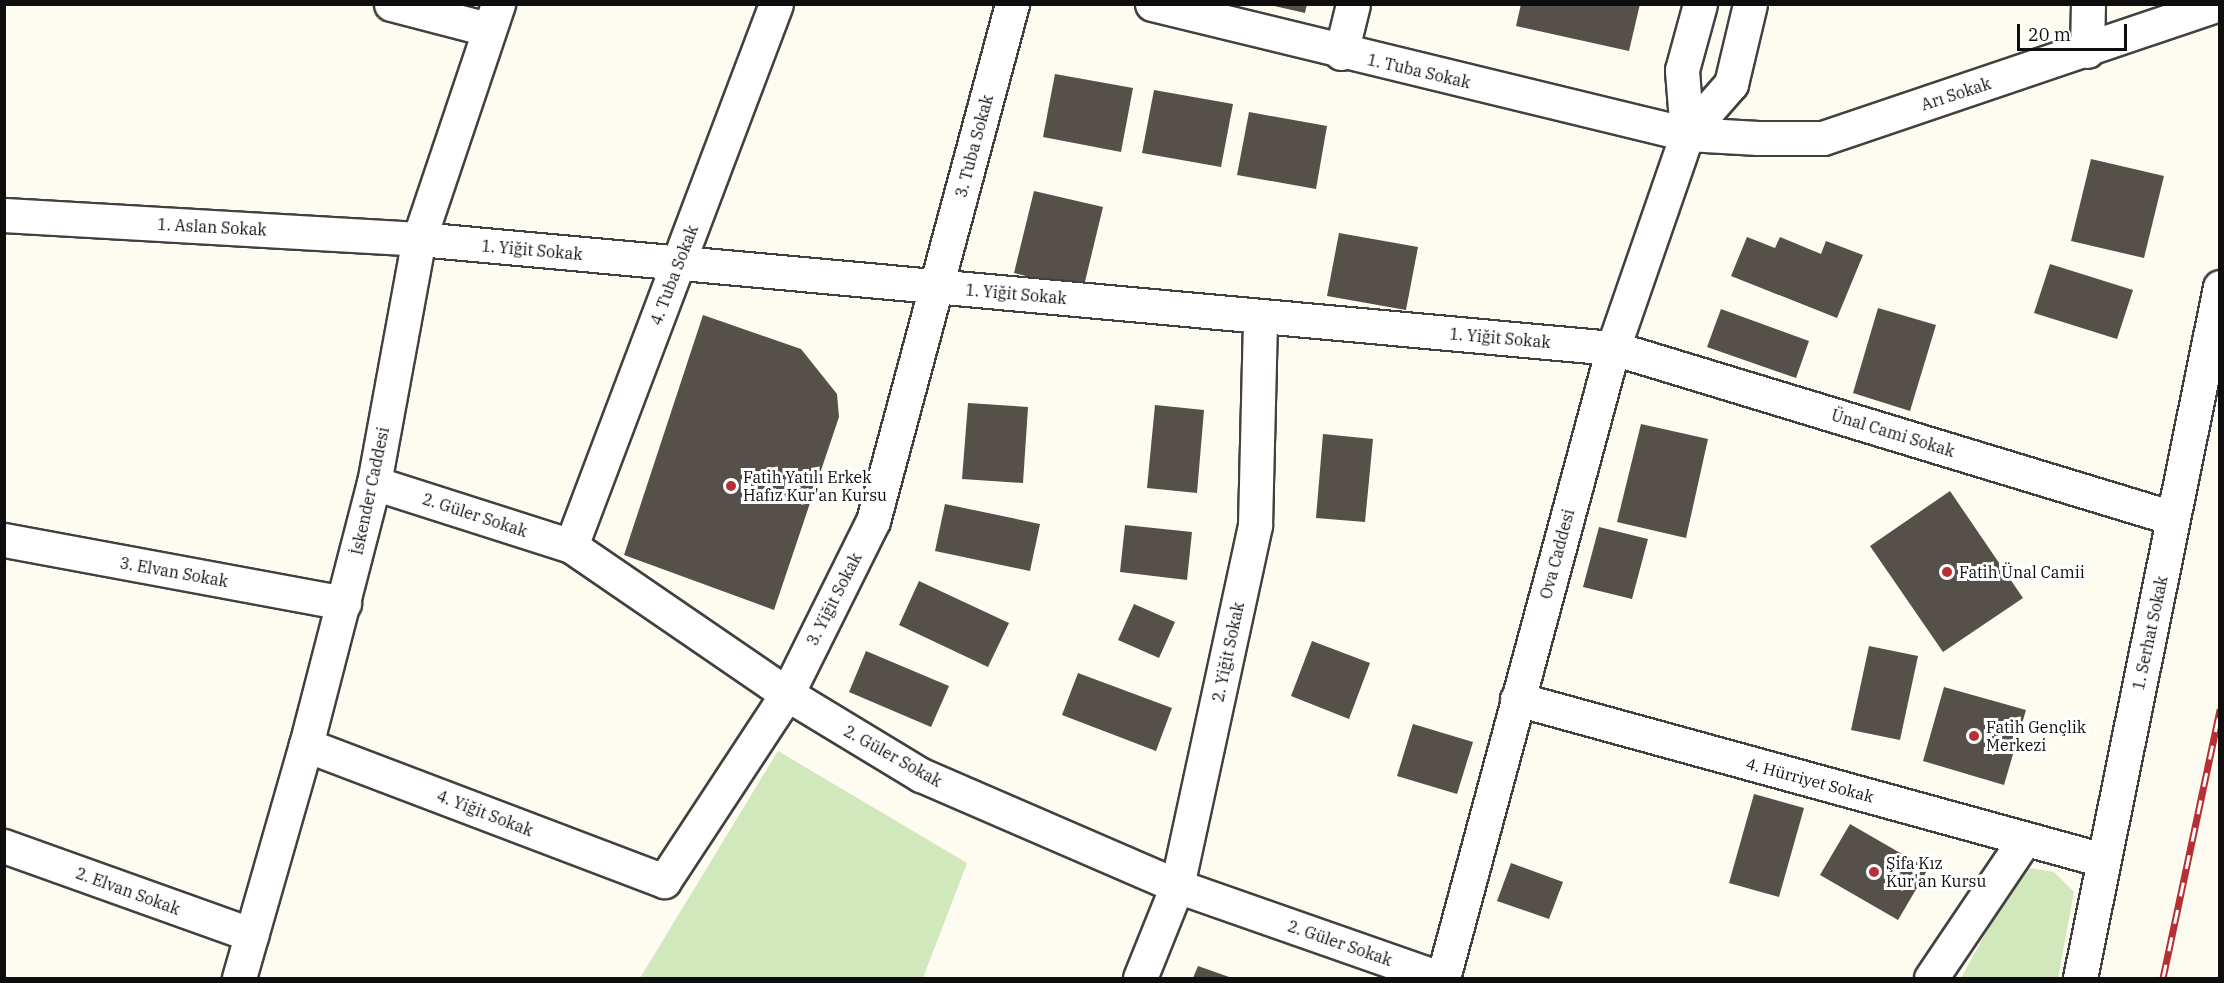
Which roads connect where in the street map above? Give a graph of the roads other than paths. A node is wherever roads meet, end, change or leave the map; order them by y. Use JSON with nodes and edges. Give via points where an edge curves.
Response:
{"nodes":[{"id":1,"x":391,"y":4,"type":"edge"},
{"id":2,"x":776,"y":4,"type":"edge"},
{"id":3,"x":1012,"y":4,"type":"edge"},
{"id":4,"x":1152,"y":4,"type":"edge"},
{"id":5,"x":1353,"y":4,"type":"edge"},
{"id":6,"x":1700,"y":4,"type":"edge"},
{"id":7,"x":1750,"y":4,"type":"edge"},
{"id":8,"x":2088,"y":4,"type":"edge"},
{"id":9,"x":2218,"y":4,"type":"edge"},
{"id":10,"x":493,"y":17,"type":"edge"},
{"id":11,"x":2087,"y":51,"type":"junction"},
{"id":12,"x":1341,"y":53,"type":"junction"},
{"id":13,"x":1687,"y":134,"type":"junction"},
{"id":14,"x":4,"y":215,"type":"edge"},
{"id":15,"x":419,"y":239,"type":"junction"},
{"id":16,"x":679,"y":263,"type":"junction"},
{"id":17,"x":936,"y":287,"type":"junction"},
{"id":18,"x":2220,"y":288,"type":"edge"},
{"id":19,"x":1260,"y":316,"type":"junction"},
{"id":20,"x":1613,"y":348,"type":"junction"},
{"id":21,"x":374,"y":483,"type":"junction"},
{"id":22,"x":2173,"y":518,"type":"junction"},
{"id":23,"x":4,"y":540,"type":"edge"},
{"id":24,"x":571,"y":546,"type":"junction"},
{"id":25,"x":344,"y":603,"type":"junction"},
{"id":26,"x":787,"y":694,"type":"junction"},
{"id":27,"x":1516,"y":699,"type":"junction"},
{"id":28,"x":306,"y":745,"type":"junction"},
{"id":29,"x":2024,"y":840,"type":"junction"},
{"id":30,"x":4,"y":846,"type":"edge"},
{"id":31,"x":2103,"y":860,"type":"junction"},
{"id":32,"x":664,"y":881,"type":"joint"},
{"id":33,"x":1177,"y":886,"type":"junction"},
{"id":34,"x":252,"y":935,"type":"junction"},
{"id":35,"x":239,"y":978,"type":"edge"},
{"id":36,"x":1140,"y":978,"type":"edge"},
{"id":37,"x":1442,"y":978,"type":"edge"},
{"id":38,"x":1931,"y":978,"type":"edge"},
{"id":39,"x":2080,"y":978,"type":"edge"}],
"edges":[{"from":1,"to":10,"type":"street"},
{"from":2,"to":16,"type":"street","name":"4. Tuba Sokak"},
{"from":3,"to":17,"type":"street","name":"3. Tuba Sokak"},
{"from":4,"to":12,"type":"street","name":"1. Tuba Sokak"},
{"from":5,"to":12,"type":"street"},
{"from":6,"to":13,"type":"street","name":"Ova Caddesi","via":[[1682,70]]},
{"from":7,"to":13,"type":"street","name":"Ova Caddesi","via":[[1731,84]]},
{"from":8,"to":11,"type":"street"},
{"from":9,"to":11,"type":"street","name":"Arı Sokak"},
{"from":10,"to":15,"type":"street","name":"İskender Caddesi"},
{"from":11,"to":13,"type":"street","name":"Arı Sokak","via":[[1823,138]]},
{"from":12,"to":13,"type":"street","name":"1. Tuba Sokak"},
{"from":13,"to":20,"type":"street","name":"Ova Caddesi"},
{"from":14,"to":15,"type":"street","name":"1. Aslan Sokak"},
{"from":15,"to":16,"type":"street","name":"1. Yiğit Sokak"},
{"from":15,"to":21,"type":"street","name":"İskender Caddesi"},
{"from":16,"to":17,"type":"street","name":"1. Yiğit Sokak"},
{"from":16,"to":24,"type":"street","name":"4. Tuba Sokak"},
{"from":17,"to":19,"type":"street","name":"1. Yiğit Sokak"},
{"from":17,"to":26,"type":"street","name":"3. Yiğit Sokak","via":[[873,521]]},
{"from":18,"to":22,"type":"street","name":"1. Serhat Sokak"},
{"from":19,"to":20,"type":"street","name":"1. Yiğit Sokak"},
{"from":19,"to":33,"type":"street","name":"2. Yiğit Sokak","via":[[1255,525]]},
{"from":20,"to":22,"type":"street","name":"Ünal Cami Sokak"},
{"from":20,"to":27,"type":"street","name":"Ova Caddesi"},
{"from":21,"to":24,"type":"street","name":"2. Güler Sokak"},
{"from":21,"to":25,"type":"street","name":"İskender Caddesi"},
{"from":22,"to":31,"type":"street","name":"1. Serhat Sokak"},
{"from":23,"to":25,"type":"street","name":"3. Elvan Sokak"},
{"from":24,"to":26,"type":"street","name":"2. Güler Sokak"},
{"from":25,"to":28,"type":"street","name":"İskender Caddesi"},
{"from":26,"to":32,"type":"street","name":"3. Yiğit Sokak"},
{"from":26,"to":33,"type":"street","name":"2. Güler Sokak","via":[[921,775]]},
{"from":27,"to":29,"type":"street","name":"4. Hürriyet Sokak"},
{"from":27,"to":37,"type":"street","name":"Ova Caddesi"},
{"from":28,"to":32,"type":"street","name":"4. Yiğit Sokak"},
{"from":28,"to":34,"type":"street","name":"İskender Caddesi"},
{"from":29,"to":31,"type":"street","name":"4. Hürriyet Sokak"},
{"from":29,"to":38,"type":"street"},
{"from":30,"to":34,"type":"street","name":"2. Elvan Sokak"},
{"from":31,"to":39,"type":"street","name":"1. Serhat Sokak"},
{"from":33,"to":36,"type":"street","name":"2. Yiğit Sokak"},
{"from":33,"to":37,"type":"street","name":"2. Güler Sokak"},
{"from":34,"to":35,"type":"street","name":"İskender Caddesi"}]}
